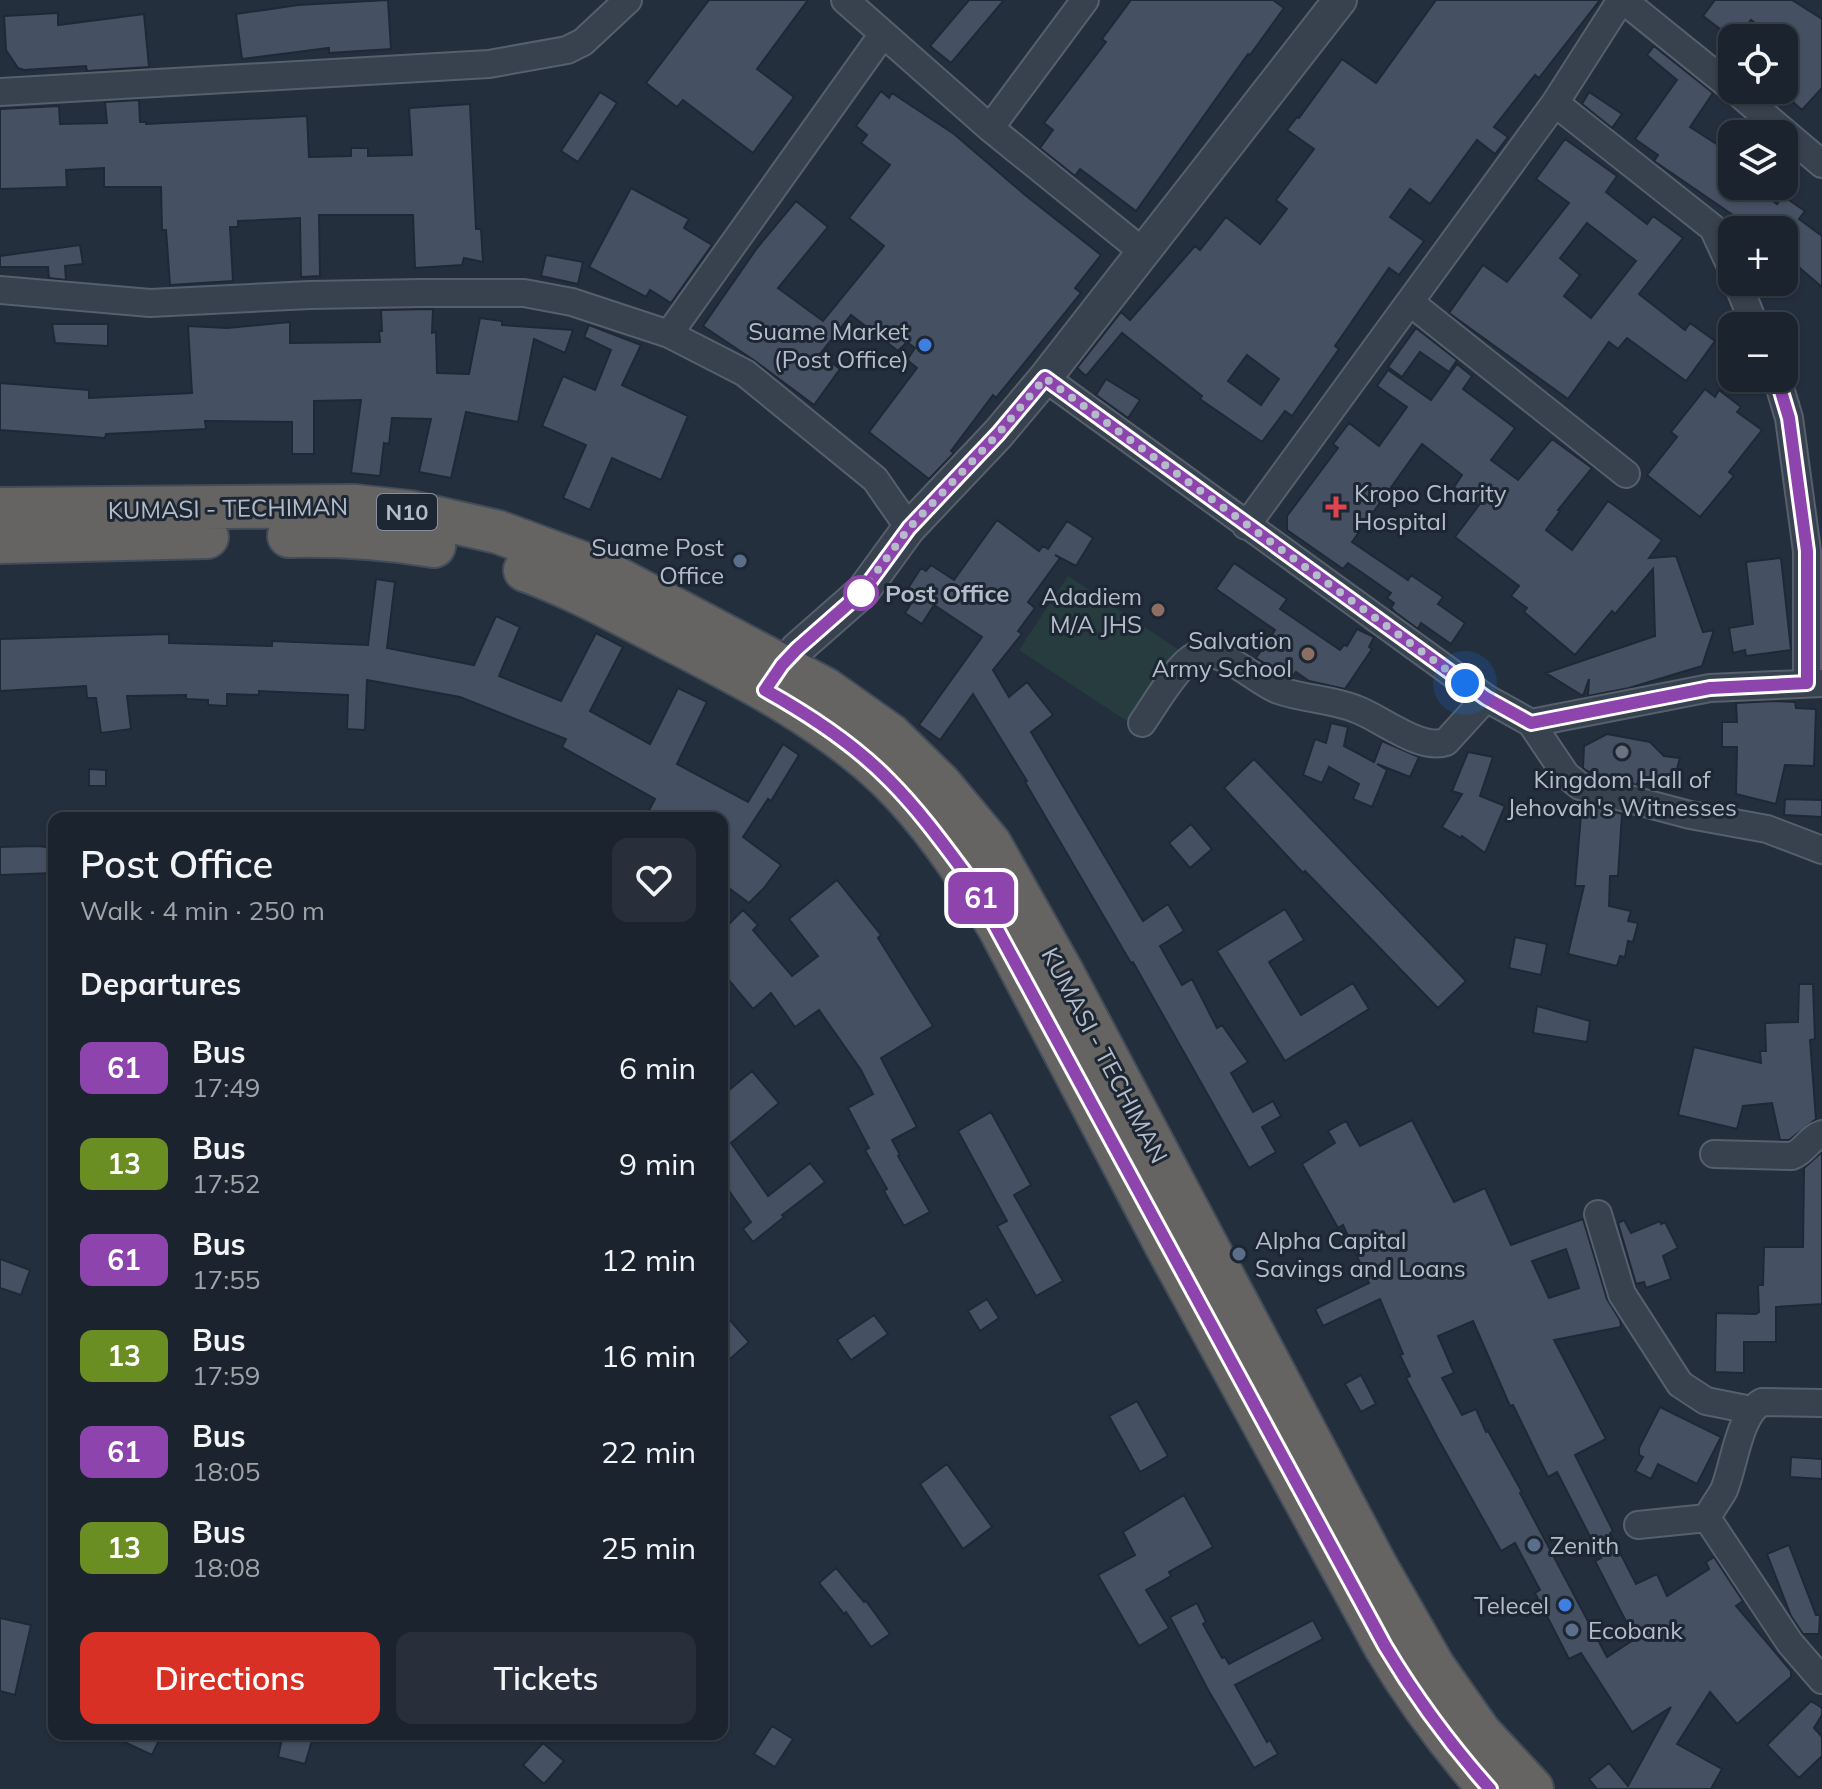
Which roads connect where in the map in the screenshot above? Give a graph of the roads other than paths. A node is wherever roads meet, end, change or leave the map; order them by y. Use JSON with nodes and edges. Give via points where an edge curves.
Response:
{"nodes":[{"id":1,"x":628,"y":0,"type":"edge"},
{"id":2,"x":845,"y":0,"type":"edge"},
{"id":3,"x":1085,"y":0,"type":"edge"},
{"id":4,"x":1340,"y":0,"type":"edge"},
{"id":5,"x":1622,"y":0,"type":"edge"},
{"id":6,"x":883,"y":34,"type":"junction"},
{"id":7,"x":1718,"y":76,"type":"edge"},
{"id":8,"x":0,"y":92,"type":"edge"},
{"id":9,"x":1555,"y":103,"type":"junction"},
{"id":10,"x":1752,"y":104,"type":"edge"},
{"id":11,"x":990,"y":128,"type":"junction"},
{"id":12,"x":1822,"y":164,"type":"edge"},
{"id":13,"x":1718,"y":239,"type":"edge"},
{"id":14,"x":1142,"y":251,"type":"junction"},
{"id":15,"x":0,"y":290,"type":"edge"},
{"id":16,"x":1411,"y":303,"type":"junction"},
{"id":17,"x":669,"y":334,"type":"junction"},
{"id":18,"x":1045,"y":378,"type":"junction"},
{"id":19,"x":1781,"y":392,"type":"edge"},
{"id":20,"x":1626,"y":474,"type":"dead end"},
{"id":21,"x":0,"y":509,"type":"edge"},
{"id":22,"x":1246,"y":526,"type":"junction"},
{"id":23,"x":909,"y":528,"type":"junction"},
{"id":24,"x":0,"y":542,"type":"edge"},
{"id":25,"x":773,"y":678,"type":"junction"},
{"id":26,"x":1815,"y":683,"type":"edge"},
{"id":27,"x":1486,"y":698,"type":"junction"},
{"id":28,"x":1142,"y":723,"type":"dead end"},
{"id":29,"x":1531,"y":723,"type":"junction"},
{"id":30,"x":1822,"y":850,"type":"edge"},
{"id":31,"x":1822,"y":1134,"type":"edge"},
{"id":32,"x":1714,"y":1154,"type":"dead end"},
{"id":33,"x":1598,"y":1214,"type":"dead end"},
{"id":34,"x":1822,"y":1403,"type":"edge"},
{"id":35,"x":1751,"y":1410,"type":"junction"},
{"id":36,"x":1707,"y":1518,"type":"junction"},
{"id":37,"x":1638,"y":1525,"type":"dead end"},
{"id":38,"x":1822,"y":1680,"type":"edge"},
{"id":39,"x":1490,"y":1789,"type":"edge"},
{"id":40,"x":1532,"y":1789,"type":"edge"}],
"edges":[{"from":1,"to":8,"type":"street","via":[[567,50],[489,64]]},
{"from":2,"to":6,"type":"street"},
{"from":3,"to":11,"type":"street"},
{"from":4,"to":14,"type":"street"},
{"from":5,"to":7,"type":"street"},
{"from":5,"to":9,"type":"street"},
{"from":6,"to":11,"type":"street"},
{"from":6,"to":17,"type":"street"},
{"from":9,"to":13,"type":"street","via":[[1713,228]]},
{"from":9,"to":16,"type":"street"},
{"from":10,"to":12,"type":"street"},
{"from":11,"to":14,"type":"street"},
{"from":14,"to":18,"type":"street"},
{"from":15,"to":17,"type":"street","via":[[150,303],[524,293],[572,302]]},
{"from":16,"to":20,"type":"street"},
{"from":16,"to":22,"type":"street"},
{"from":17,"to":23,"type":"street","via":[[745,373],[816,430],[875,479]]},
{"from":18,"to":22,"type":"street"},
{"from":18,"to":23,"type":"street"},
{"from":19,"to":26,"type":"street","via":[[1807,551]]},
{"from":21,"to":25,"type":"highway","name":"KUMASI - TECHIMAN","number":"N10","via":[[355,506],[410,512],[498,532],[601,570]]},
{"from":22,"to":27,"type":"street"},
{"from":23,"to":25,"type":"street","via":[[863,591]]},
{"from":24,"to":25,"type":"highway","number":"N10","via":[[337,535],[397,540],[480,555],[541,576]]},
{"from":25,"to":39,"type":"highway","number":"N10","via":[[888,778],[971,881],[1385,1646],[1439,1730]]},
{"from":25,"to":40,"type":"highway","name":"KUMASI - TECHIMAN","number":"N10","via":[[825,689],[890,735],[990,844],[1433,1666],[1480,1733]]},
{"from":26,"to":29,"type":"street","via":[[1710,688]]},
{"from":27,"to":28,"type":"street","via":[[1446,742],[1427,744],[1360,710],[1277,689],[1206,653],[1185,664]]},
{"from":27,"to":29,"type":"street"},
{"from":29,"to":30,"type":"street","via":[[1566,775],[1580,786],[1767,829]]},
{"from":31,"to":32,"type":"street","via":[[1792,1156]]},
{"from":33,"to":35,"type":"street","via":[[1622,1294],[1680,1384],[1706,1401]]},
{"from":34,"to":35,"type":"street","via":[[1762,1402]]},
{"from":35,"to":36,"type":"street","via":[[1725,1487]]},
{"from":36,"to":37,"type":"street"},
{"from":36,"to":38,"type":"street","via":[[1790,1643]]}]}
